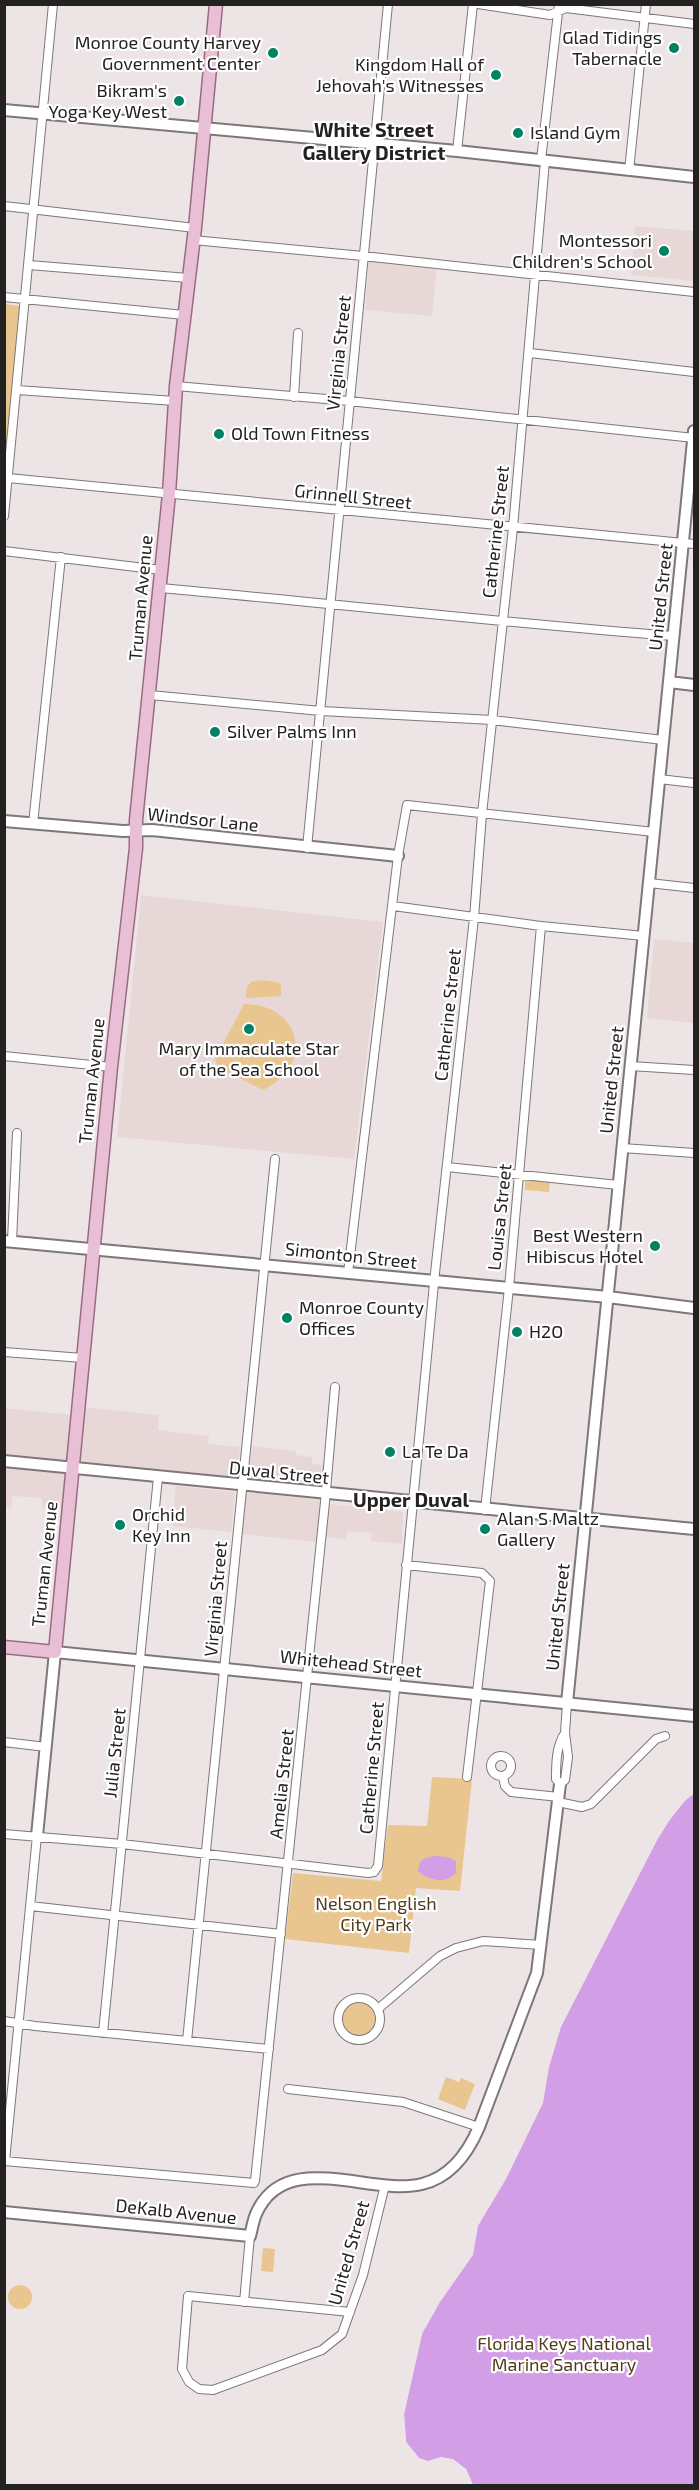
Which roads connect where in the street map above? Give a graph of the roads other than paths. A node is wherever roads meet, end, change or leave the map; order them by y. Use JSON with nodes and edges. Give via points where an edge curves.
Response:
{"nodes":[{"id":1,"x":52,"y":4,"type":"edge"},
{"id":2,"x":216,"y":4,"type":"edge"},
{"id":3,"x":388,"y":4,"type":"edge"},
{"id":4,"x":473,"y":4,"type":"edge"},
{"id":5,"x":478,"y":4,"type":"edge"},
{"id":6,"x":646,"y":4,"type":"edge"},
{"id":7,"x":559,"y":8,"type":"edge"},
{"id":8,"x":645,"y":18,"type":"junction"},
{"id":9,"x":694,"y":24,"type":"edge"},
{"id":10,"x":4,"y":110,"type":"edge"},
{"id":11,"x":42,"y":113,"type":"junction"},
{"id":12,"x":204,"y":127,"type":"junction"},
{"id":13,"x":374,"y":143,"type":"junction"},
{"id":14,"x":457,"y":151,"type":"junction"},
{"id":15,"x":543,"y":160,"type":"junction"},
{"id":16,"x":629,"y":171,"type":"junction"},
{"id":17,"x":694,"y":177,"type":"edge"},
{"id":18,"x":4,"y":206,"type":"edge"},
{"id":19,"x":33,"y":209,"type":"junction"},
{"id":20,"x":195,"y":228,"type":"junction"},
{"id":21,"x":193,"y":240,"type":"junction"},
{"id":22,"x":363,"y":256,"type":"junction"},
{"id":23,"x":29,"y":266,"type":"junction"},
{"id":24,"x":536,"y":275,"type":"junction"},
{"id":25,"x":188,"y":278,"type":"junction"},
{"id":26,"x":694,"y":292,"type":"edge"},
{"id":27,"x":4,"y":297,"type":"edge"},
{"id":28,"x":26,"y":300,"type":"junction"},
{"id":29,"x":184,"y":315,"type":"junction"},
{"id":30,"x":298,"y":333,"type":"dead end"},
{"id":31,"x":530,"y":353,"type":"junction"},
{"id":32,"x":694,"y":372,"type":"edge"},
{"id":33,"x":176,"y":386,"type":"junction"},
{"id":34,"x":17,"y":390,"type":"junction"},
{"id":35,"x":294,"y":397,"type":"junction"},
{"id":36,"x":175,"y":401,"type":"junction"},
{"id":37,"x":349,"y":401,"type":"junction"},
{"id":38,"x":523,"y":420,"type":"junction"},
{"id":39,"x":694,"y":431,"type":"edge"},
{"id":40,"x":694,"y":438,"type":"edge"},
{"id":41,"x":8,"y":478,"type":"junction"},
{"id":42,"x":169,"y":494,"type":"junction"},
{"id":43,"x":338,"y":510,"type":"junction"},
{"id":44,"x":4,"y":516,"type":"edge"},
{"id":45,"x":513,"y":528,"type":"junction"},
{"id":46,"x":689,"y":544,"type":"edge"},
{"id":47,"x":4,"y":551,"type":"edge"},
{"id":48,"x":61,"y":557,"type":"junction"},
{"id":49,"x":161,"y":570,"type":"junction"},
{"id":50,"x":159,"y":588,"type":"junction"},
{"id":51,"x":329,"y":603,"type":"junction"},
{"id":52,"x":502,"y":622,"type":"junction"},
{"id":53,"x":674,"y":636,"type":"junction"},
{"id":54,"x":669,"y":682,"type":"junction"},
{"id":55,"x":694,"y":685,"type":"edge"},
{"id":56,"x":150,"y":695,"type":"junction"},
{"id":57,"x":321,"y":711,"type":"junction"},
{"id":58,"x":492,"y":720,"type":"junction"},
{"id":59,"x":663,"y":740,"type":"junction"},
{"id":60,"x":659,"y":779,"type":"junction"},
{"id":61,"x":694,"y":783,"type":"edge"},
{"id":62,"x":482,"y":814,"type":"junction"},
{"id":63,"x":4,"y":821,"type":"edge"},
{"id":64,"x":33,"y":824,"type":"junction"},
{"id":65,"x":137,"y":830,"type":"junction"},
{"id":66,"x":654,"y":832,"type":"junction"},
{"id":67,"x":307,"y":848,"type":"junction"},
{"id":68,"x":398,"y":856,"type":"junction"},
{"id":69,"x":649,"y":884,"type":"junction"},
{"id":70,"x":694,"y":888,"type":"edge"},
{"id":71,"x":393,"y":906,"type":"junction"},
{"id":72,"x":474,"y":918,"type":"junction"},
{"id":73,"x":541,"y":926,"type":"junction"},
{"id":74,"x":644,"y":936,"type":"junction"},
{"id":75,"x":4,"y":1056,"type":"edge"},
{"id":76,"x":630,"y":1066,"type":"junction"},
{"id":77,"x":111,"y":1067,"type":"junction"},
{"id":78,"x":694,"y":1070,"type":"edge"},
{"id":79,"x":17,"y":1133,"type":"dead end"},
{"id":80,"x":622,"y":1148,"type":"junction"},
{"id":81,"x":694,"y":1153,"type":"edge"},
{"id":82,"x":275,"y":1159,"type":"dead end"},
{"id":83,"x":447,"y":1167,"type":"junction"},
{"id":84,"x":519,"y":1173,"type":"junction"},
{"id":85,"x":618,"y":1185,"type":"junction"},
{"id":86,"x":8,"y":1241,"type":"edge"},
{"id":87,"x":93,"y":1249,"type":"junction"},
{"id":88,"x":264,"y":1264,"type":"junction"},
{"id":89,"x":348,"y":1274,"type":"junction"},
{"id":90,"x":435,"y":1281,"type":"junction"},
{"id":91,"x":509,"y":1288,"type":"junction"},
{"id":92,"x":608,"y":1297,"type":"junction"},
{"id":93,"x":694,"y":1308,"type":"edge"},
{"id":94,"x":4,"y":1352,"type":"edge"},
{"id":95,"x":83,"y":1359,"type":"junction"},
{"id":96,"x":335,"y":1387,"type":"dead end"},
{"id":97,"x":4,"y":1461,"type":"edge"},
{"id":98,"x":73,"y":1468,"type":"junction"},
{"id":99,"x":158,"y":1477,"type":"junction"},
{"id":100,"x":242,"y":1486,"type":"junction"},
{"id":101,"x":326,"y":1494,"type":"junction"},
{"id":102,"x":412,"y":1502,"type":"junction"},
{"id":103,"x":484,"y":1510,"type":"junction"},
{"id":104,"x":585,"y":1518,"type":"junction"},
{"id":105,"x":694,"y":1529,"type":"edge"},
{"id":106,"x":406,"y":1565,"type":"junction"},
{"id":107,"x":4,"y":1647,"type":"edge"},
{"id":108,"x":55,"y":1652,"type":"junction"},
{"id":109,"x":140,"y":1661,"type":"junction"},
{"id":110,"x":225,"y":1671,"type":"junction"},
{"id":111,"x":308,"y":1677,"type":"junction"},
{"id":112,"x":395,"y":1686,"type":"junction"},
{"id":113,"x":476,"y":1695,"type":"junction"},
{"id":114,"x":567,"y":1703,"type":"junction"},
{"id":115,"x":694,"y":1716,"type":"edge"},
{"id":116,"x":665,"y":1736,"type":"dead end"},
{"id":117,"x":4,"y":1742,"type":"edge"},
{"id":118,"x":46,"y":1747,"type":"junction"},
{"id":119,"x":467,"y":1777,"type":"dead end"},
{"id":120,"x":503,"y":1777,"type":"dead end"},
{"id":121,"x":560,"y":1784,"type":"joint"},
{"id":122,"x":558,"y":1800,"type":"junction"},
{"id":123,"x":4,"y":1834,"type":"edge"},
{"id":124,"x":37,"y":1836,"type":"junction"},
{"id":125,"x":122,"y":1844,"type":"junction"},
{"id":126,"x":206,"y":1854,"type":"junction"},
{"id":127,"x":289,"y":1864,"type":"junction"},
{"id":128,"x":30,"y":1906,"type":"junction"},
{"id":129,"x":115,"y":1915,"type":"junction"},
{"id":130,"x":199,"y":1926,"type":"junction"},
{"id":131,"x":281,"y":1934,"type":"junction"},
{"id":132,"x":541,"y":1945,"type":"junction"},
{"id":133,"x":378,"y":2008,"type":"junction"},
{"id":134,"x":4,"y":2021,"type":"edge"},
{"id":135,"x":19,"y":2024,"type":"junction"},
{"id":136,"x":103,"y":2033,"type":"junction"},
{"id":137,"x":187,"y":2041,"type":"junction"},
{"id":138,"x":269,"y":2049,"type":"junction"},
{"id":139,"x":288,"y":2090,"type":"dead end"},
{"id":140,"x":479,"y":2127,"type":"junction"},
{"id":141,"x":5,"y":2161,"type":"edge"},
{"id":142,"x":385,"y":2185,"type":"junction"},
{"id":143,"x":4,"y":2212,"type":"edge"},
{"id":144,"x":250,"y":2236,"type":"junction"},
{"id":145,"x":244,"y":2302,"type":"junction"},
{"id":146,"x":350,"y":2312,"type":"junction"}],
"edges":[{"from":1,"to":11,"type":"street"},
{"from":2,"to":12,"type":"main road","name":"Truman Avenue"},
{"from":3,"to":13,"type":"street","name":"Virginia Street"},
{"from":4,"to":14,"type":"street"},
{"from":5,"to":7,"type":"street","via":[[550,15]]},
{"from":6,"to":8,"type":"street"},
{"from":7,"to":8,"type":"street"},
{"from":7,"to":15,"type":"street","name":"Catherine Street"},
{"from":8,"to":9,"type":"street"},
{"from":8,"to":16,"type":"street"},
{"from":10,"to":11,"type":"street"},
{"from":11,"to":12,"type":"street"},
{"from":11,"to":19,"type":"street"},
{"from":12,"to":13,"type":"street"},
{"from":12,"to":20,"type":"main road","name":"Truman Avenue"},
{"from":13,"to":14,"type":"street"},
{"from":13,"to":22,"type":"street","name":"Virginia Street"},
{"from":14,"to":15,"type":"street"},
{"from":15,"to":16,"type":"street"},
{"from":15,"to":24,"type":"street","name":"Catherine Street"},
{"from":16,"to":17,"type":"street"},
{"from":18,"to":19,"type":"street"},
{"from":19,"to":20,"type":"street"},
{"from":19,"to":23,"type":"street"},
{"from":20,"to":21,"type":"main road","name":"Truman Avenue"},
{"from":21,"to":22,"type":"street"},
{"from":21,"to":25,"type":"main road","name":"Truman Avenue"},
{"from":22,"to":24,"type":"street"},
{"from":22,"to":37,"type":"street","name":"Virginia Street"},
{"from":23,"to":25,"type":"street"},
{"from":23,"to":28,"type":"street"},
{"from":24,"to":26,"type":"street"},
{"from":24,"to":31,"type":"street","name":"Catherine Street"},
{"from":25,"to":29,"type":"main road","name":"Truman Avenue"},
{"from":27,"to":28,"type":"street"},
{"from":28,"to":29,"type":"street"},
{"from":28,"to":34,"type":"street"},
{"from":29,"to":33,"type":"main road","name":"Truman Avenue"},
{"from":30,"to":35,"type":"street"},
{"from":31,"to":32,"type":"street"},
{"from":31,"to":38,"type":"street","name":"Catherine Street"},
{"from":33,"to":35,"type":"street"},
{"from":33,"to":36,"type":"main road","name":"Truman Avenue"},
{"from":34,"to":36,"type":"street"},
{"from":34,"to":41,"type":"street"},
{"from":35,"to":37,"type":"street"},
{"from":36,"to":42,"type":"main road","name":"Truman Avenue"},
{"from":37,"to":38,"type":"street"},
{"from":37,"to":43,"type":"street","name":"Virginia Street"},
{"from":38,"to":40,"type":"street"},
{"from":38,"to":45,"type":"street","name":"Catherine Street"},
{"from":39,"to":40,"type":"street","name":"United Street"},
{"from":40,"to":46,"type":"street","name":"United Street"},
{"from":41,"to":42,"type":"street","name":"Grinnell Street"},
{"from":41,"to":44,"type":"street"},
{"from":42,"to":43,"type":"street","name":"Grinnell Street"},
{"from":42,"to":49,"type":"main road","name":"Truman Avenue"},
{"from":43,"to":45,"type":"street","name":"Grinnell Street"},
{"from":43,"to":51,"type":"street","name":"Virginia Street"},
{"from":45,"to":46,"type":"street","name":"Grinnell Street"},
{"from":45,"to":52,"type":"street","name":"Catherine Street"},
{"from":46,"to":53,"type":"street","name":"United Street"},
{"from":47,"to":48,"type":"street"},
{"from":48,"to":49,"type":"street"},
{"from":48,"to":64,"type":"street"},
{"from":49,"to":50,"type":"main road","name":"Truman Avenue"},
{"from":50,"to":51,"type":"street"},
{"from":50,"to":56,"type":"main road","name":"Truman Avenue"},
{"from":51,"to":52,"type":"street"},
{"from":51,"to":57,"type":"street","name":"Virginia Street"},
{"from":52,"to":53,"type":"street"},
{"from":52,"to":58,"type":"street","name":"Catherine Street"},
{"from":53,"to":54,"type":"street","name":"United Street"},
{"from":54,"to":55,"type":"street"},
{"from":54,"to":59,"type":"street","name":"United Street"},
{"from":56,"to":57,"type":"street"},
{"from":56,"to":65,"type":"main road","name":"Truman Avenue"},
{"from":57,"to":58,"type":"street"},
{"from":57,"to":67,"type":"street","name":"Virginia Street"},
{"from":58,"to":59,"type":"street"},
{"from":58,"to":62,"type":"street","name":"Catherine Street"},
{"from":59,"to":60,"type":"street","name":"United Street"},
{"from":60,"to":61,"type":"street"},
{"from":60,"to":66,"type":"street","name":"United Street"},
{"from":62,"to":66,"type":"street"},
{"from":62,"to":68,"type":"street","via":[[406,805]]},
{"from":62,"to":72,"type":"street","name":"Catherine Street"},
{"from":63,"to":64,"type":"street","name":"Windsor Lane"},
{"from":64,"to":65,"type":"street","name":"Windsor Lane"},
{"from":65,"to":67,"type":"street","name":"Windsor Lane"},
{"from":65,"to":77,"type":"main road","name":"Truman Avenue"},
{"from":66,"to":69,"type":"street","name":"United Street"},
{"from":67,"to":68,"type":"street","name":"Windsor Lane"},
{"from":68,"to":71,"type":"street"},
{"from":69,"to":70,"type":"street"},
{"from":69,"to":74,"type":"street","name":"United Street"},
{"from":71,"to":72,"type":"street"},
{"from":71,"to":89,"type":"street"},
{"from":72,"to":73,"type":"street"},
{"from":72,"to":83,"type":"street","name":"Catherine Street"},
{"from":73,"to":74,"type":"street"},
{"from":73,"to":84,"type":"street","name":"Louisa Street"},
{"from":74,"to":76,"type":"street","name":"United Street"},
{"from":75,"to":77,"type":"street"},
{"from":76,"to":78,"type":"street"},
{"from":76,"to":80,"type":"street","name":"United Street"},
{"from":77,"to":87,"type":"main road","name":"Truman Avenue"},
{"from":79,"to":86,"type":"street"},
{"from":80,"to":81,"type":"street"},
{"from":80,"to":85,"type":"street","name":"United Street"},
{"from":82,"to":88,"type":"street","name":"Virginia Street"},
{"from":83,"to":84,"type":"street"},
{"from":83,"to":90,"type":"street","name":"Catherine Street"},
{"from":84,"to":85,"type":"street"},
{"from":84,"to":91,"type":"street","name":"Louisa Street"},
{"from":85,"to":92,"type":"street","name":"United Street"},
{"from":86,"to":87,"type":"street","name":"Simonton Street"},
{"from":87,"to":88,"type":"street","name":"Simonton Street"},
{"from":87,"to":95,"type":"main road","name":"Truman Avenue"},
{"from":88,"to":89,"type":"street","name":"Simonton Street"},
{"from":88,"to":100,"type":"street","name":"Virginia Street"},
{"from":89,"to":90,"type":"street","name":"Simonton Street"},
{"from":90,"to":91,"type":"street","name":"Simonton Street"},
{"from":90,"to":102,"type":"street","name":"Catherine Street"},
{"from":91,"to":92,"type":"street","name":"Simonton Street"},
{"from":91,"to":103,"type":"street","name":"Louisa Street"},
{"from":92,"to":93,"type":"street","name":"Simonton Street"},
{"from":92,"to":104,"type":"street","name":"United Street"},
{"from":94,"to":95,"type":"street"},
{"from":95,"to":98,"type":"main road","name":"Truman Avenue"},
{"from":96,"to":101,"type":"street","name":"Amelia Street"},
{"from":97,"to":98,"type":"street","name":"Duval Street"},
{"from":98,"to":99,"type":"street","name":"Duval Street"},
{"from":98,"to":108,"type":"main road","name":"Truman Avenue"},
{"from":99,"to":100,"type":"street","name":"Duval Street"},
{"from":99,"to":109,"type":"street","name":"Julia Street"},
{"from":100,"to":101,"type":"street","name":"Duval Street"},
{"from":100,"to":110,"type":"street","name":"Virginia Street"},
{"from":101,"to":102,"type":"street","name":"Duval Street"},
{"from":101,"to":111,"type":"street","name":"Amelia Street"},
{"from":102,"to":103,"type":"street","name":"Duval Street"},
{"from":102,"to":106,"type":"street","name":"Catherine Street"},
{"from":103,"to":104,"type":"street","name":"Duval Street"},
{"from":104,"to":105,"type":"street","name":"Duval Street"},
{"from":104,"to":114,"type":"street","name":"United Street"},
{"from":106,"to":112,"type":"street","name":"Catherine Street"},
{"from":106,"to":113,"type":"street","via":[[482,1573],[490,1581]]},
{"from":107,"to":108,"type":"main road","name":"Whitehead Street"},
{"from":108,"to":109,"type":"street","name":"Whitehead Street"},
{"from":108,"to":118,"type":"street","name":"Truman Avenue"},
{"from":109,"to":110,"type":"street","name":"Whitehead Street"},
{"from":109,"to":125,"type":"street","name":"Julia Street"},
{"from":110,"to":111,"type":"street","name":"Whitehead Street"},
{"from":110,"to":126,"type":"street","name":"Virginia Street"},
{"from":111,"to":112,"type":"street","name":"Whitehead Street"},
{"from":111,"to":127,"type":"street","name":"Amelia Street"},
{"from":112,"to":113,"type":"street","name":"Whitehead Street"},
{"from":112,"to":127,"type":"street","name":"Catherine Street","via":[[378,1866],[368,1873]]},
{"from":113,"to":114,"type":"street","name":"Whitehead Street"},
{"from":113,"to":119,"type":"street"},
{"from":114,"to":115,"type":"street","name":"Whitehead Street"},
{"from":114,"to":121,"type":"street","name":"United Street","via":[[564,1732],[568,1757],[565,1780]]},
{"from":116,"to":122,"type":"street","via":[[656,1739],[591,1804],[582,1807]]},
{"from":117,"to":118,"type":"street"},
{"from":118,"to":124,"type":"street","name":"Truman Avenue"},
{"from":120,"to":122,"type":"street","via":[[511,1792]]},
{"from":121,"to":122,"type":"street","name":"United Street"},
{"from":122,"to":132,"type":"street","name":"United Street"},
{"from":123,"to":124,"type":"street"},
{"from":124,"to":125,"type":"street"},
{"from":124,"to":128,"type":"street","name":"Truman Avenue"},
{"from":125,"to":126,"type":"street"},
{"from":125,"to":129,"type":"street","name":"Julia Street"},
{"from":126,"to":127,"type":"street"},
{"from":126,"to":130,"type":"street","name":"Virginia Street"},
{"from":127,"to":131,"type":"street","name":"Amelia Street"},
{"from":128,"to":129,"type":"street"},
{"from":128,"to":135,"type":"street","name":"Truman Avenue"},
{"from":129,"to":130,"type":"street"},
{"from":129,"to":136,"type":"street","name":"Julia Street"},
{"from":130,"to":131,"type":"street"},
{"from":130,"to":137,"type":"street","name":"Virginia Street"},
{"from":131,"to":138,"type":"street","name":"Amelia Street"},
{"from":132,"to":133,"type":"street","via":[[483,1941],[456,1948],[440,1956]]},
{"from":132,"to":140,"type":"street","name":"United Street","via":[[529,1997]]},
{"from":133,"to":133,"type":"street","via":[[361,1998],[347,2001],[338,2019],[343,2032],[354,2039],[368,2038],[378,2029]]},
{"from":134,"to":135,"type":"street"},
{"from":135,"to":136,"type":"street"},
{"from":135,"to":141,"type":"street","name":"Truman Avenue"},
{"from":136,"to":137,"type":"street"},
{"from":137,"to":138,"type":"street"},
{"from":138,"to":141,"type":"street","name":"Amelia Street","via":[[254,2183]]},
{"from":139,"to":140,"type":"street","via":[[403,2102]]},
{"from":140,"to":142,"type":"street","name":"United Street","via":[[463,2156],[437,2178],[402,2187]]},
{"from":142,"to":144,"type":"street","name":"DeKalb Avenue","via":[[315,2178],[291,2180],[264,2201]]},
{"from":142,"to":146,"type":"street","name":"United Street"},
{"from":143,"to":144,"type":"street","name":"DeKalb Avenue"},
{"from":144,"to":145,"type":"street"},
{"from":145,"to":146,"type":"street"},
{"from":145,"to":146,"type":"street","name":"United Street","via":[[188,2296],[182,2369],[189,2382],[205,2390],[219,2388],[322,2350],[342,2334]]}]}
